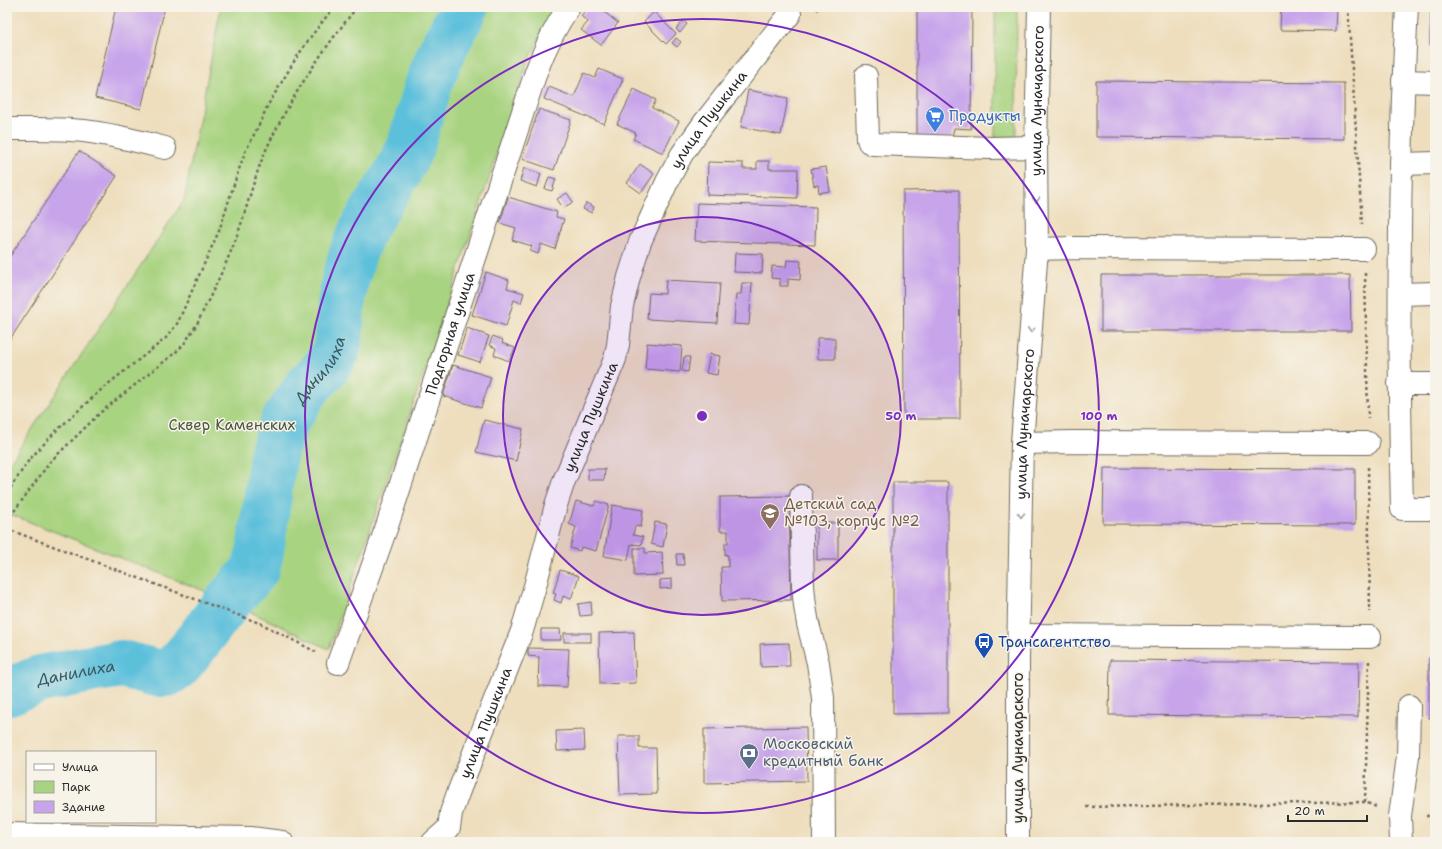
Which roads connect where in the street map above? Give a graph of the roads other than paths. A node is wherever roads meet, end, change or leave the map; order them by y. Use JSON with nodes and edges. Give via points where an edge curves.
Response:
{"nodes":[{"id":1,"x":569,"y":7,"type":"edge"},
{"id":2,"x":1039,"y":7,"type":"edge"},
{"id":3,"x":1406,"y":7,"type":"edge"},
{"id":4,"x":790,"y":14,"type":"dead end"},
{"id":5,"x":866,"y":76,"type":"dead end"},
{"id":6,"x":1403,"y":81,"type":"junction"},
{"id":7,"x":1435,"y":82,"type":"edge"},
{"id":8,"x":7,"y":129,"type":"edge"},
{"id":9,"x":1036,"y":147,"type":"junction"},
{"id":10,"x":165,"y":148,"type":"dead end"},
{"id":11,"x":1401,"y":164,"type":"junction"},
{"id":12,"x":1435,"y":164,"type":"edge"},
{"id":13,"x":1037,"y":249,"type":"junction"},
{"id":14,"x":1364,"y":249,"type":"road end"},
{"id":15,"x":1435,"y":293,"type":"edge"},
{"id":16,"x":1400,"y":294,"type":"junction"},
{"id":17,"x":1399,"y":384,"type":"junction"},
{"id":18,"x":1435,"y":384,"type":"edge"},
{"id":19,"x":1022,"y":443,"type":"junction"},
{"id":20,"x":1368,"y":444,"type":"road end"},
{"id":21,"x":801,"y":496,"type":"dead end"},
{"id":22,"x":1435,"y":509,"type":"edge"},
{"id":23,"x":1019,"y":635,"type":"junction"},
{"id":24,"x":1370,"y":636,"type":"road end"},
{"id":25,"x":338,"y":663,"type":"dead end"},
{"id":26,"x":1409,"y":706,"type":"dead end"},
{"id":27,"x":7,"y":834,"type":"edge"},
{"id":28,"x":282,"y":842,"type":"edge"},
{"id":29,"x":433,"y":842,"type":"edge"},
{"id":30,"x":824,"y":842,"type":"edge"},
{"id":31,"x":1018,"y":842,"type":"edge"},
{"id":32,"x":1401,"y":842,"type":"edge"}],
"edges":[{"from":1,"to":25,"type":"street","name":"Подгорная улица","via":[[557,24],[536,72],[388,523]]},
{"from":2,"to":9,"type":"street","name":"улица Луначарского"},
{"from":3,"to":6,"type":"street"},
{"from":4,"to":29,"type":"street","name":"улица Пушкина","via":[[699,129],[682,154],[653,210],[628,277],[615,359],[560,493],[522,631],[458,793],[449,828]]},
{"from":5,"to":9,"type":"street","via":[[868,139],[873,144]]},
{"from":6,"to":7,"type":"street"},
{"from":6,"to":11,"type":"street"},
{"from":8,"to":10,"type":"street","via":[[84,131]]},
{"from":9,"to":13,"type":"street","name":"улица Луначарского","one_way":true},
{"from":11,"to":12,"type":"street"},
{"from":11,"to":16,"type":"street"},
{"from":13,"to":14,"type":"street"},
{"from":13,"to":19,"type":"street","name":"улица Луначарского","one_way":true},
{"from":15,"to":16,"type":"street"},
{"from":16,"to":17,"type":"street"},
{"from":17,"to":18,"type":"street"},
{"from":17,"to":22,"type":"street","via":[[1402,509]]},
{"from":19,"to":20,"type":"street"},
{"from":19,"to":23,"type":"street","name":"улица Луначарского","one_way":true},
{"from":21,"to":30,"type":"street","via":[[804,592],[823,698]]},
{"from":23,"to":24,"type":"street"},
{"from":23,"to":31,"type":"street","name":"улица Луначарского"},
{"from":26,"to":32,"type":"street","via":[[1408,756],[1400,816]]},
{"from":27,"to":28,"type":"street","via":[[251,838]]}]}
